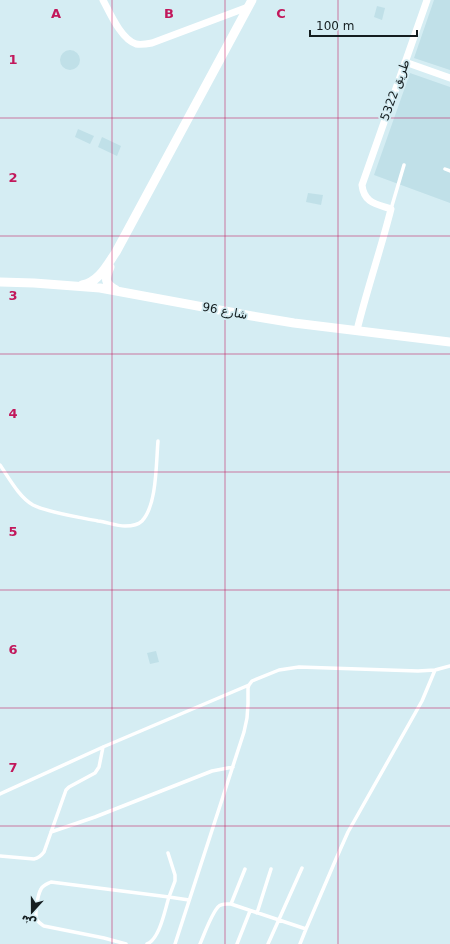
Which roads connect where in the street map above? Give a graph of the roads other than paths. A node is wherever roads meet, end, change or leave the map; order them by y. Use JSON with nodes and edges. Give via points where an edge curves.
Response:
{"nodes":[{"id":1,"x":103,"y":0,"type":"edge"},
{"id":2,"x":427,"y":0,"type":"edge"},
{"id":3,"x":250,"y":4,"type":"edge"},
{"id":4,"x":405,"y":62,"type":"junction"},
{"id":5,"x":450,"y":78,"type":"edge"},
{"id":6,"x":404,"y":165,"type":"dead end"},
{"id":7,"x":445,"y":170,"type":"dead end"},
{"id":8,"x":450,"y":171,"type":"edge"},
{"id":9,"x":391,"y":208,"type":"junction"},
{"id":10,"x":116,"y":252,"type":"junction"},
{"id":11,"x":0,"y":282,"type":"edge"},
{"id":12,"x":77,"y":286,"type":"junction"},
{"id":13,"x":0,"y":287,"type":"edge"},
{"id":14,"x":119,"y":292,"type":"junction"},
{"id":15,"x":356,"y":330,"type":"junction"},
{"id":16,"x":450,"y":342,"type":"edge"},
{"id":17,"x":450,"y":346,"type":"edge"},
{"id":18,"x":158,"y":442,"type":"dead end"},
{"id":19,"x":0,"y":465,"type":"edge"},
{"id":20,"x":450,"y":666,"type":"edge"},
{"id":21,"x":435,"y":670,"type":"junction"},
{"id":22,"x":249,"y":684,"type":"junction"},
{"id":23,"x":103,"y":747,"type":"junction"},
{"id":24,"x":233,"y":767,"type":"junction"},
{"id":25,"x":0,"y":794,"type":"edge"},
{"id":26,"x":51,"y":832,"type":"junction"},
{"id":27,"x":168,"y":853,"type":"dead end"},
{"id":28,"x":0,"y":856,"type":"edge"},
{"id":29,"x":302,"y":868,"type":"dead end"},
{"id":30,"x":245,"y":869,"type":"dead end"},
{"id":31,"x":271,"y":869,"type":"dead end"},
{"id":32,"x":169,"y":897,"type":"junction"},
{"id":33,"x":189,"y":900,"type":"junction"},
{"id":34,"x":231,"y":904,"type":"junction"},
{"id":35,"x":250,"y":911,"type":"junction"},
{"id":36,"x":256,"y":912,"type":"junction"},
{"id":37,"x":279,"y":920,"type":"junction"},
{"id":38,"x":306,"y":929,"type":"junction"},
{"id":39,"x":126,"y":944,"type":"edge"},
{"id":40,"x":147,"y":944,"type":"edge"},
{"id":41,"x":175,"y":944,"type":"edge"},
{"id":42,"x":200,"y":944,"type":"edge"},
{"id":43,"x":237,"y":944,"type":"edge"},
{"id":44,"x":268,"y":944,"type":"edge"},
{"id":45,"x":300,"y":944,"type":"edge"}],
"edges":[{"from":1,"to":3,"type":"street","via":[[118,27],[129,40],[137,44],[152,43]]},
{"from":2,"to":4,"type":"street","name":"طريق 5322"},
{"from":3,"to":10,"type":"street"},
{"from":4,"to":5,"type":"street"},
{"from":4,"to":9,"type":"street","name":"طريق 5322","via":[[362,185],[363,193],[369,200]]},
{"from":6,"to":9,"type":"lane"},
{"from":7,"to":8,"type":"lane"},
{"from":9,"to":15,"type":"street"},
{"from":10,"to":12,"type":"street","via":[[94,280]]},
{"from":10,"to":14,"type":"street","via":[[106,278],[109,286]]},
{"from":11,"to":12,"type":"street","name":"شارع 96"},
{"from":12,"to":14,"type":"street","name":"شارع 96"},
{"from":13,"to":17,"type":"street","name":"شارع 96","via":[[99,294],[293,327]]},
{"from":14,"to":15,"type":"street","name":"شارع 96","via":[[294,323]]},
{"from":15,"to":16,"type":"street","name":"شارع 96"},
{"from":18,"to":19,"type":"lane","via":[[152,504],[141,522],[134,525],[124,526],[33,505],[24,498]]},
{"from":20,"to":21,"type":"lane"},
{"from":21,"to":22,"type":"lane","via":[[299,667],[279,670]]},
{"from":21,"to":38,"type":"lane","via":[[422,701],[348,832]]},
{"from":22,"to":23,"type":"lane"},
{"from":22,"to":24,"type":"lane","via":[[247,718]]},
{"from":23,"to":25,"type":"lane"},
{"from":23,"to":26,"type":"lane","via":[[99,767],[95,773],[66,790]]},
{"from":24,"to":26,"type":"lane","via":[[212,771]]},
{"from":24,"to":33,"type":"lane"},
{"from":26,"to":28,"type":"lane","via":[[44,852],[38,858]]},
{"from":27,"to":32,"type":"lane","via":[[175,875]]},
{"from":29,"to":37,"type":"lane"},
{"from":30,"to":34,"type":"lane"},
{"from":31,"to":36,"type":"lane"},
{"from":32,"to":33,"type":"lane"},
{"from":32,"to":39,"type":"lane","via":[[51,882],[41,890],[36,916],[40,924]]},
{"from":32,"to":40,"type":"lane","via":[[156,935]]},
{"from":33,"to":41,"type":"lane"},
{"from":34,"to":35,"type":"lane"},
{"from":34,"to":42,"type":"lane","via":[[223,903],[214,912]]},
{"from":35,"to":36,"type":"lane"},
{"from":35,"to":43,"type":"lane"},
{"from":36,"to":37,"type":"lane"},
{"from":37,"to":38,"type":"lane"},
{"from":37,"to":44,"type":"lane"},
{"from":38,"to":45,"type":"lane"}]}
